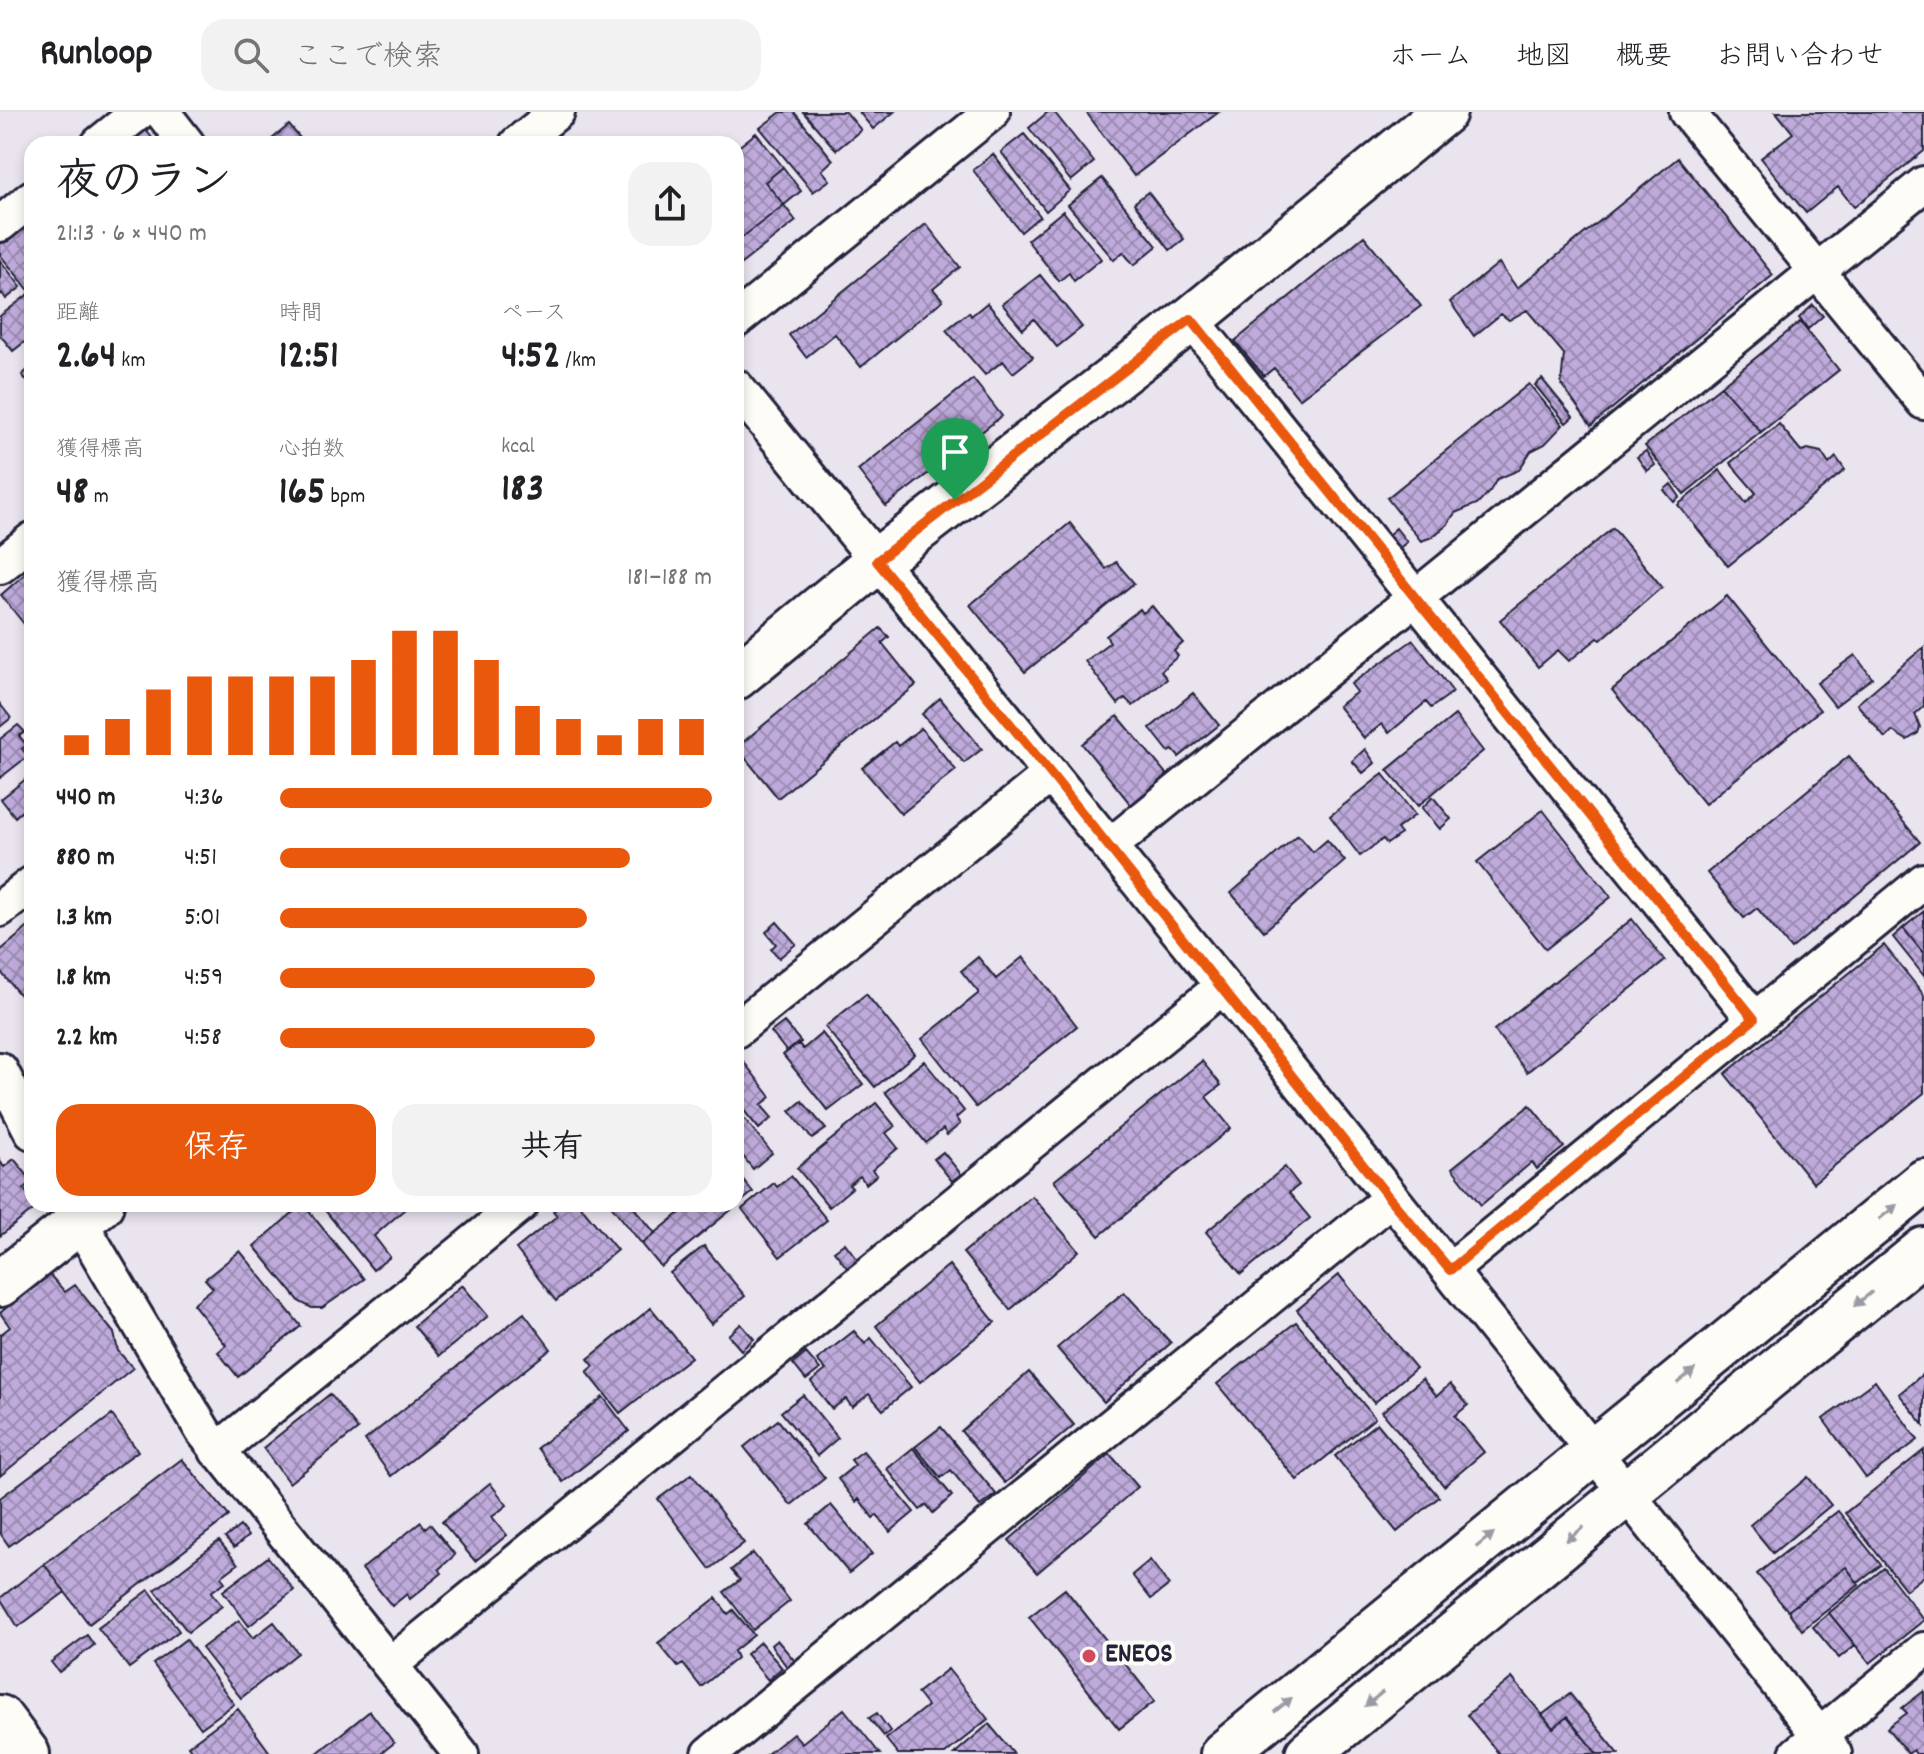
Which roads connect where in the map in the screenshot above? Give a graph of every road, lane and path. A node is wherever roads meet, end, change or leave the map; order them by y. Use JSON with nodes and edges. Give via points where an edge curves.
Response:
{"nodes":[{"id":1,"x":139,"y":112,"type":"edge"},
{"id":2,"x":162,"y":112,"type":"edge"},
{"id":3,"x":557,"y":112,"type":"edge"},
{"id":4,"x":992,"y":112,"type":"edge"},
{"id":5,"x":1687,"y":112,"type":"edge"},
{"id":6,"x":1428,"y":117,"type":"edge"},
{"id":7,"x":524,"y":134,"type":"edge"},
{"id":8,"x":109,"y":136,"type":"edge"},
{"id":9,"x":181,"y":136,"type":"edge"},
{"id":10,"x":1924,"y":184,"type":"edge"},
{"id":11,"x":24,"y":204,"type":"edge"},
{"id":12,"x":0,"y":224,"type":"edge"},
{"id":13,"x":1816,"y":270,"type":"junction"},
{"id":14,"x":744,"y":314,"type":"edge"},
{"id":15,"x":1191,"y":319,"type":"junction"},
{"id":16,"x":744,"y":397,"type":"edge"},
{"id":17,"x":1924,"y":402,"type":"edge"},
{"id":18,"x":24,"y":546,"type":"edge"},
{"id":19,"x":877,"y":561,"type":"junction"},
{"id":20,"x":0,"y":566,"type":"edge"},
{"id":21,"x":1416,"y":599,"type":"junction"},
{"id":22,"x":744,"y":670,"type":"edge"},
{"id":23,"x":1051,"y":774,"type":"junction"},
{"id":24,"x":1110,"y":846,"type":"junction"},
{"id":25,"x":1924,"y":881,"type":"edge"},
{"id":26,"x":24,"y":890,"type":"edge"},
{"id":27,"x":0,"y":909,"type":"edge"},
{"id":28,"x":1223,"y":986,"type":"junction"},
{"id":29,"x":1754,"y":1019,"type":"junction"},
{"id":30,"x":744,"y":1023,"type":"edge"},
{"id":31,"x":0,"y":1070,"type":"edge"},
{"id":32,"x":24,"y":1116,"type":"edge"},
{"id":33,"x":1924,"y":1182,"type":"edge"},
{"id":34,"x":1390,"y":1199,"type":"junction"},
{"id":35,"x":81,"y":1212,"type":"edge"},
{"id":36,"x":84,"y":1212,"type":"edge"},
{"id":37,"x":511,"y":1212,"type":"edge"},
{"id":38,"x":1924,"y":1250,"type":"edge"},
{"id":39,"x":1450,"y":1270,"type":"junction"},
{"id":40,"x":0,"y":1284,"type":"edge"},
{"id":41,"x":1595,"y":1450,"type":"junction"},
{"id":42,"x":217,"y":1451,"type":"junction"},
{"id":43,"x":1627,"y":1491,"type":"junction"},
{"id":44,"x":1924,"y":1650,"type":"edge"},
{"id":45,"x":390,"y":1665,"type":"junction"},
{"id":46,"x":0,"y":1718,"type":"edge"},
{"id":47,"x":1817,"y":1748,"type":"edge"},
{"id":48,"x":27,"y":1754,"type":"edge"},
{"id":49,"x":461,"y":1754,"type":"edge"},
{"id":50,"x":710,"y":1754,"type":"edge"},
{"id":51,"x":1223,"y":1754,"type":"edge"},
{"id":52,"x":1308,"y":1754,"type":"edge"}],
"edges":[{"from":1,"to":8,"type":"street"},
{"from":2,"to":9,"type":"street"},
{"from":3,"to":7,"type":"street"},
{"from":4,"to":14,"type":"street"},
{"from":5,"to":13,"type":"street"},
{"from":6,"to":15,"type":"street"},
{"from":10,"to":13,"type":"street"},
{"from":11,"to":12,"type":"street"},
{"from":13,"to":17,"type":"street"},
{"from":13,"to":21,"type":"street"},
{"from":15,"to":19,"type":"street"},
{"from":15,"to":21,"type":"street"},
{"from":16,"to":19,"type":"street"},
{"from":18,"to":20,"type":"street"},
{"from":19,"to":22,"type":"street"},
{"from":19,"to":23,"type":"street"},
{"from":21,"to":24,"type":"street"},
{"from":21,"to":29,"type":"street"},
{"from":23,"to":24,"type":"street"},
{"from":23,"to":30,"type":"street"},
{"from":24,"to":28,"type":"street"},
{"from":25,"to":29,"type":"street"},
{"from":26,"to":27,"type":"street"},
{"from":28,"to":34,"type":"street"},
{"from":28,"to":45,"type":"street"},
{"from":29,"to":39,"type":"street"},
{"from":31,"to":32,"type":"street"},
{"from":41,"to":33,"type":"street","one_way":true},
{"from":34,"to":39,"type":"street"},
{"from":34,"to":50,"type":"street"},
{"from":35,"to":40,"type":"street"},
{"from":36,"to":42,"type":"street"},
{"from":37,"to":42,"type":"street"},
{"from":38,"to":43,"type":"street","one_way":true},
{"from":39,"to":41,"type":"street"},
{"from":41,"to":43,"type":"street"},
{"from":51,"to":41,"type":"street","one_way":true},
{"from":42,"to":45,"type":"street"},
{"from":43,"to":47,"type":"street"},
{"from":43,"to":52,"type":"street","one_way":true},
{"from":44,"to":47,"type":"street"},
{"from":45,"to":49,"type":"street"},
{"from":46,"to":48,"type":"street"}]}
